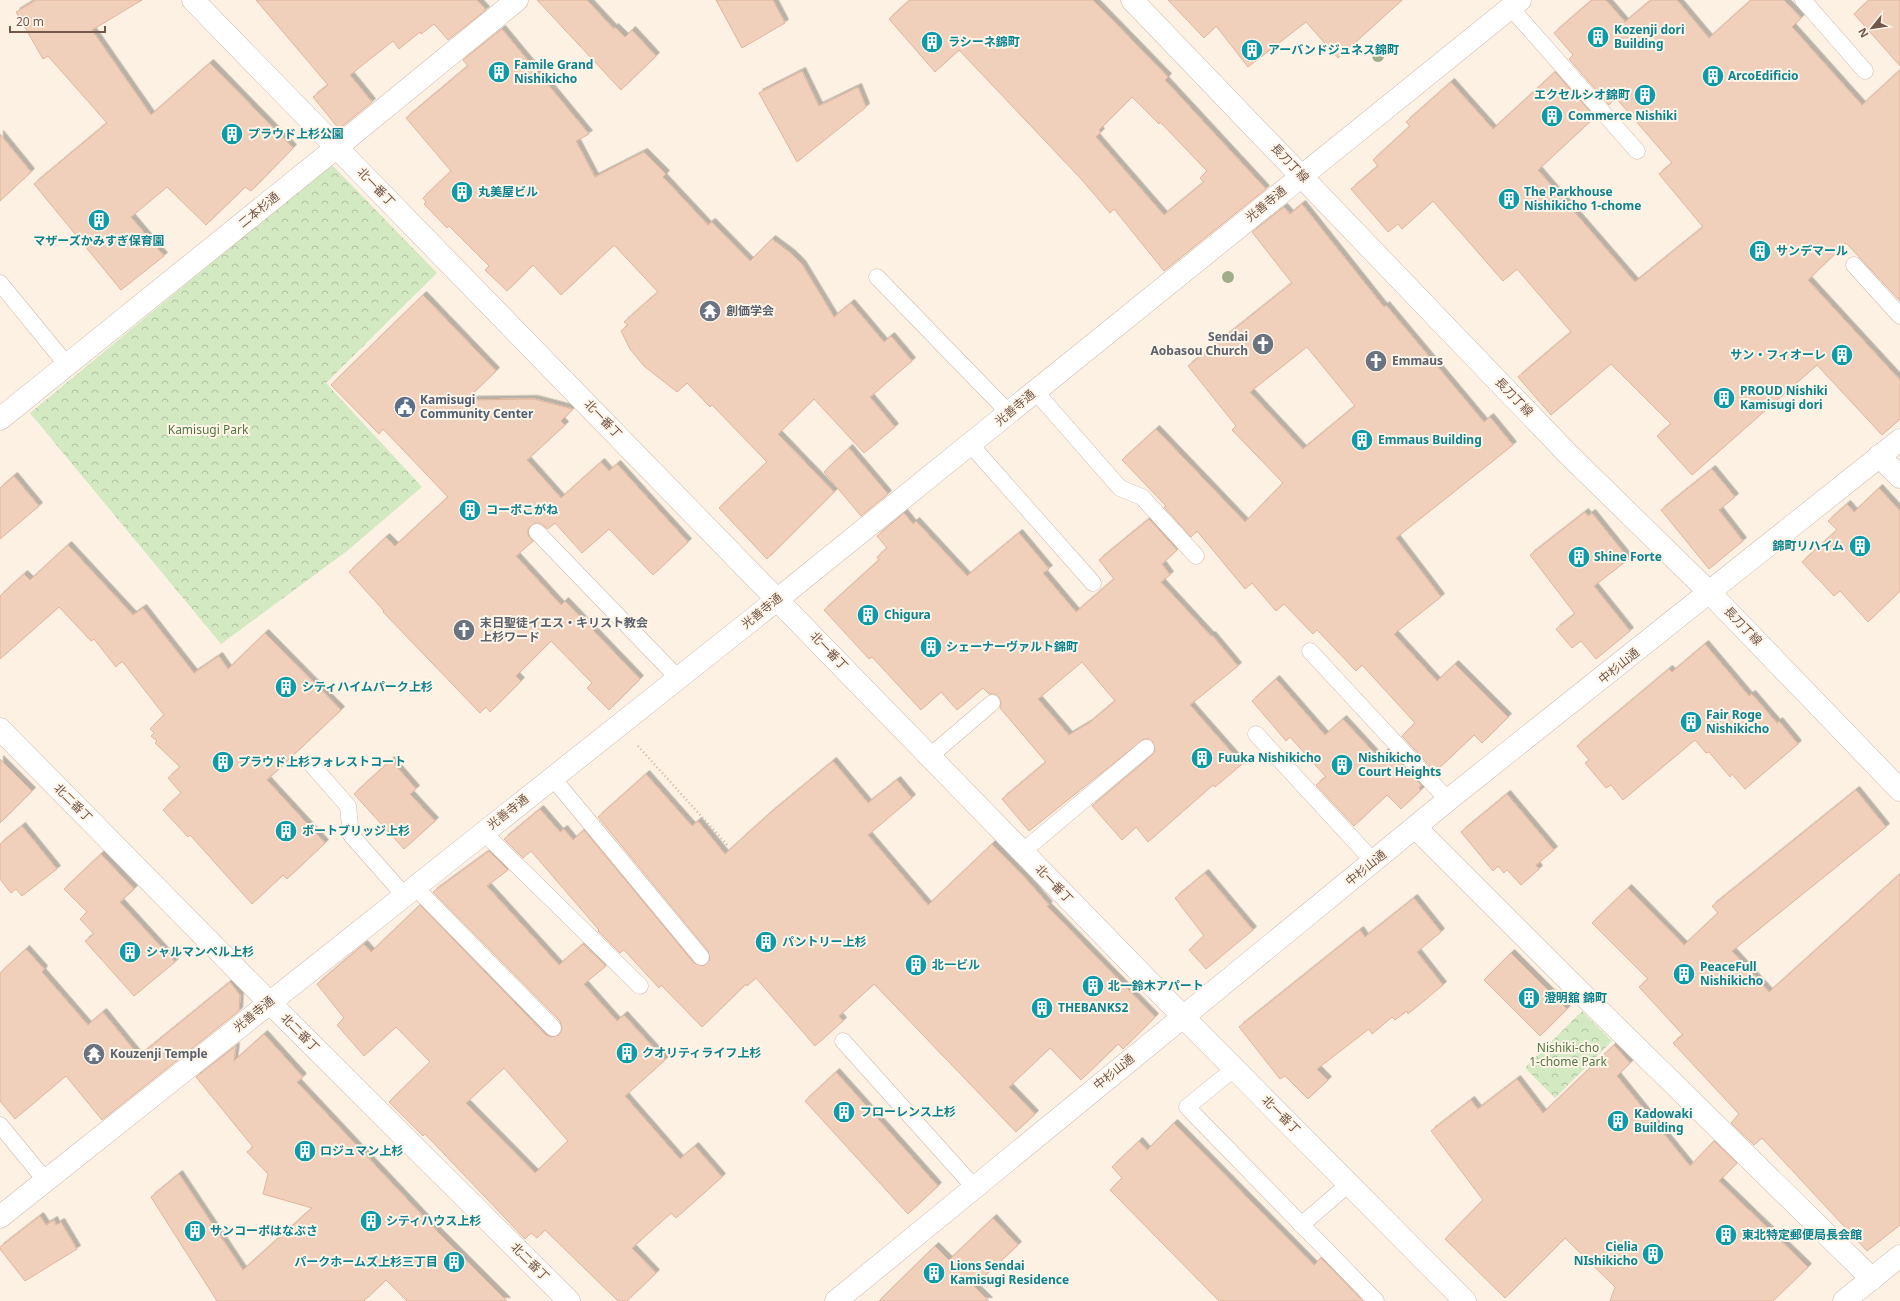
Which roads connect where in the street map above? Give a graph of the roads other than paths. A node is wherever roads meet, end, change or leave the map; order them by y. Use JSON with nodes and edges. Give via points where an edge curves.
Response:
{"nodes":[{"id":1,"x":193,"y":0,"type":"edge"},
{"id":2,"x":517,"y":0,"type":"edge"},
{"id":3,"x":1132,"y":0,"type":"edge"},
{"id":4,"x":1803,"y":0,"type":"edge"},
{"id":5,"x":1515,"y":4,"type":"edge"},
{"id":6,"x":1865,"y":70,"type":"dead end"},
{"id":7,"x":337,"y":147,"type":"junction"},
{"id":8,"x":1638,"y":151,"type":"dead end"},
{"id":9,"x":1302,"y":175,"type":"junction"},
{"id":10,"x":1854,"y":265,"type":"dead end"},
{"id":11,"x":877,"y":277,"type":"dead end"},
{"id":12,"x":0,"y":283,"type":"edge"},
{"id":13,"x":1900,"y":316,"type":"edge"},
{"id":14,"x":67,"y":365,"type":"junction"},
{"id":15,"x":1035,"y":391,"type":"junction"},
{"id":16,"x":1008,"y":413,"type":"junction"},
{"id":17,"x":0,"y":419,"type":"edge"},
{"id":18,"x":1900,"y":440,"type":"edge"},
{"id":19,"x":970,"y":444,"type":"junction"},
{"id":20,"x":1879,"y":456,"type":"junction"},
{"id":21,"x":1900,"y":477,"type":"edge"},
{"id":22,"x":537,"y":532,"type":"dead end"},
{"id":23,"x":1196,"y":556,"type":"dead end"},
{"id":24,"x":1093,"y":583,"type":"dead end"},
{"id":25,"x":1710,"y":593,"type":"junction"},
{"id":26,"x":778,"y":599,"type":"junction"},
{"id":27,"x":1310,"y":651,"type":"dead end"},
{"id":28,"x":678,"y":678,"type":"junction"},
{"id":29,"x":992,"y":703,"type":"dead end"},
{"id":30,"x":0,"y":729,"type":"edge"},
{"id":31,"x":1256,"y":734,"type":"dead end"},
{"id":32,"x":1146,"y":748,"type":"dead end"},
{"id":33,"x":930,"y":756,"type":"junction"},
{"id":34,"x":312,"y":765,"type":"dead end"},
{"id":35,"x":552,"y":777,"type":"junction"},
{"id":36,"x":1900,"y":790,"type":"edge"},
{"id":37,"x":1448,"y":800,"type":"junction"},
{"id":38,"x":1416,"y":828,"type":"junction"},
{"id":39,"x":484,"y":832,"type":"junction"},
{"id":40,"x":1022,"y":852,"type":"junction"},
{"id":41,"x":1374,"y":862,"type":"junction"},
{"id":42,"x":409,"y":891,"type":"junction"},
{"id":43,"x":701,"y":957,"type":"dead end"},
{"id":44,"x":640,"y":986,"type":"dead end"},
{"id":45,"x":269,"y":1002,"type":"junction"},
{"id":46,"x":1183,"y":1015,"type":"junction"},
{"id":47,"x":553,"y":1028,"type":"dead end"},
{"id":48,"x":843,"y":1041,"type":"dead end"},
{"id":49,"x":1235,"y":1068,"type":"junction"},
{"id":50,"x":0,"y":1125,"type":"edge"},
{"id":51,"x":46,"y":1181,"type":"junction"},
{"id":52,"x":1349,"y":1184,"type":"junction"},
{"id":53,"x":974,"y":1188,"type":"junction"},
{"id":54,"x":0,"y":1217,"type":"edge"},
{"id":55,"x":1301,"y":1225,"type":"junction"},
{"id":56,"x":1900,"y":1256,"type":"edge"},
{"id":57,"x":1872,"y":1279,"type":"junction"},
{"id":58,"x":1461,"y":1300,"type":"edge"},
{"id":59,"x":1849,"y":1300,"type":"edge"},
{"id":60,"x":569,"y":1301,"type":"edge"},
{"id":61,"x":836,"y":1301,"type":"edge"},
{"id":62,"x":1376,"y":1301,"type":"edge"}],
"edges":[{"from":1,"to":7,"type":"street","name":"北一番丁"},
{"from":2,"to":7,"type":"street","name":"二本杉通"},
{"from":3,"to":9,"type":"street","name":"長刀丁線"},
{"from":4,"to":6,"type":"lane"},
{"from":5,"to":8,"type":"lane"},
{"from":5,"to":9,"type":"street","name":"光善寺通"},
{"from":7,"to":14,"type":"street","name":"二本杉通"},
{"from":7,"to":26,"type":"street","name":"北一番丁"},
{"from":9,"to":15,"type":"street","name":"光善寺通"},
{"from":9,"to":25,"type":"street","name":"長刀丁線","via":[[1572,458]]},
{"from":10,"to":13,"type":"lane"},
{"from":11,"to":16,"type":"lane"},
{"from":12,"to":14,"type":"lane"},
{"from":14,"to":17,"type":"street","name":"二本杉通"},
{"from":15,"to":16,"type":"street","name":"光善寺通"},
{"from":15,"to":23,"type":"lane","via":[[1120,488],[1142,497]]},
{"from":16,"to":19,"type":"street","name":"光善寺通"},
{"from":18,"to":20,"type":"street","name":"中杉山通"},
{"from":19,"to":24,"type":"lane"},
{"from":19,"to":26,"type":"street","name":"光善寺通"},
{"from":20,"to":21,"type":"street"},
{"from":20,"to":25,"type":"street","name":"中杉山通"},
{"from":22,"to":28,"type":"lane"},
{"from":25,"to":36,"type":"street","name":"長刀丁線"},
{"from":25,"to":37,"type":"street","name":"中杉山通"},
{"from":26,"to":28,"type":"street","name":"光善寺通"},
{"from":26,"to":33,"type":"street","name":"北一番丁"},
{"from":27,"to":37,"type":"lane"},
{"from":28,"to":35,"type":"street","name":"光善寺通"},
{"from":29,"to":33,"type":"lane"},
{"from":30,"to":45,"type":"street","name":"北二番丁"},
{"from":31,"to":41,"type":"lane"},
{"from":32,"to":40,"type":"lane"},
{"from":33,"to":40,"type":"street","name":"北一番丁"},
{"from":34,"to":42,"type":"lane","via":[[348,806],[351,835]]},
{"from":35,"to":39,"type":"street","name":"光善寺通"},
{"from":35,"to":43,"type":"lane"},
{"from":37,"to":38,"type":"street","name":"中杉山通"},
{"from":38,"to":41,"type":"street","name":"中杉山通"},
{"from":38,"to":57,"type":"street"},
{"from":39,"to":42,"type":"street","name":"光善寺通"},
{"from":39,"to":44,"type":"lane"},
{"from":40,"to":46,"type":"street","name":"北一番丁"},
{"from":41,"to":46,"type":"street","name":"中杉山通"},
{"from":42,"to":45,"type":"street","name":"光善寺通"},
{"from":42,"to":47,"type":"lane"},
{"from":45,"to":51,"type":"street","name":"光善寺通"},
{"from":45,"to":60,"type":"street","name":"北二番丁"},
{"from":46,"to":49,"type":"street","name":"北一番丁"},
{"from":46,"to":53,"type":"street","name":"中杉山通"},
{"from":48,"to":53,"type":"lane"},
{"from":49,"to":52,"type":"street","name":"北一番丁"},
{"from":49,"to":55,"type":"lane","via":[[1187,1106]]},
{"from":50,"to":51,"type":"lane"},
{"from":51,"to":54,"type":"street","name":"光善寺通"},
{"from":52,"to":55,"type":"lane"},
{"from":52,"to":58,"type":"street","name":"北一番丁"},
{"from":53,"to":61,"type":"street","name":"中杉山通"},
{"from":55,"to":62,"type":"lane"},
{"from":56,"to":57,"type":"street"},
{"from":57,"to":59,"type":"street"}]}
